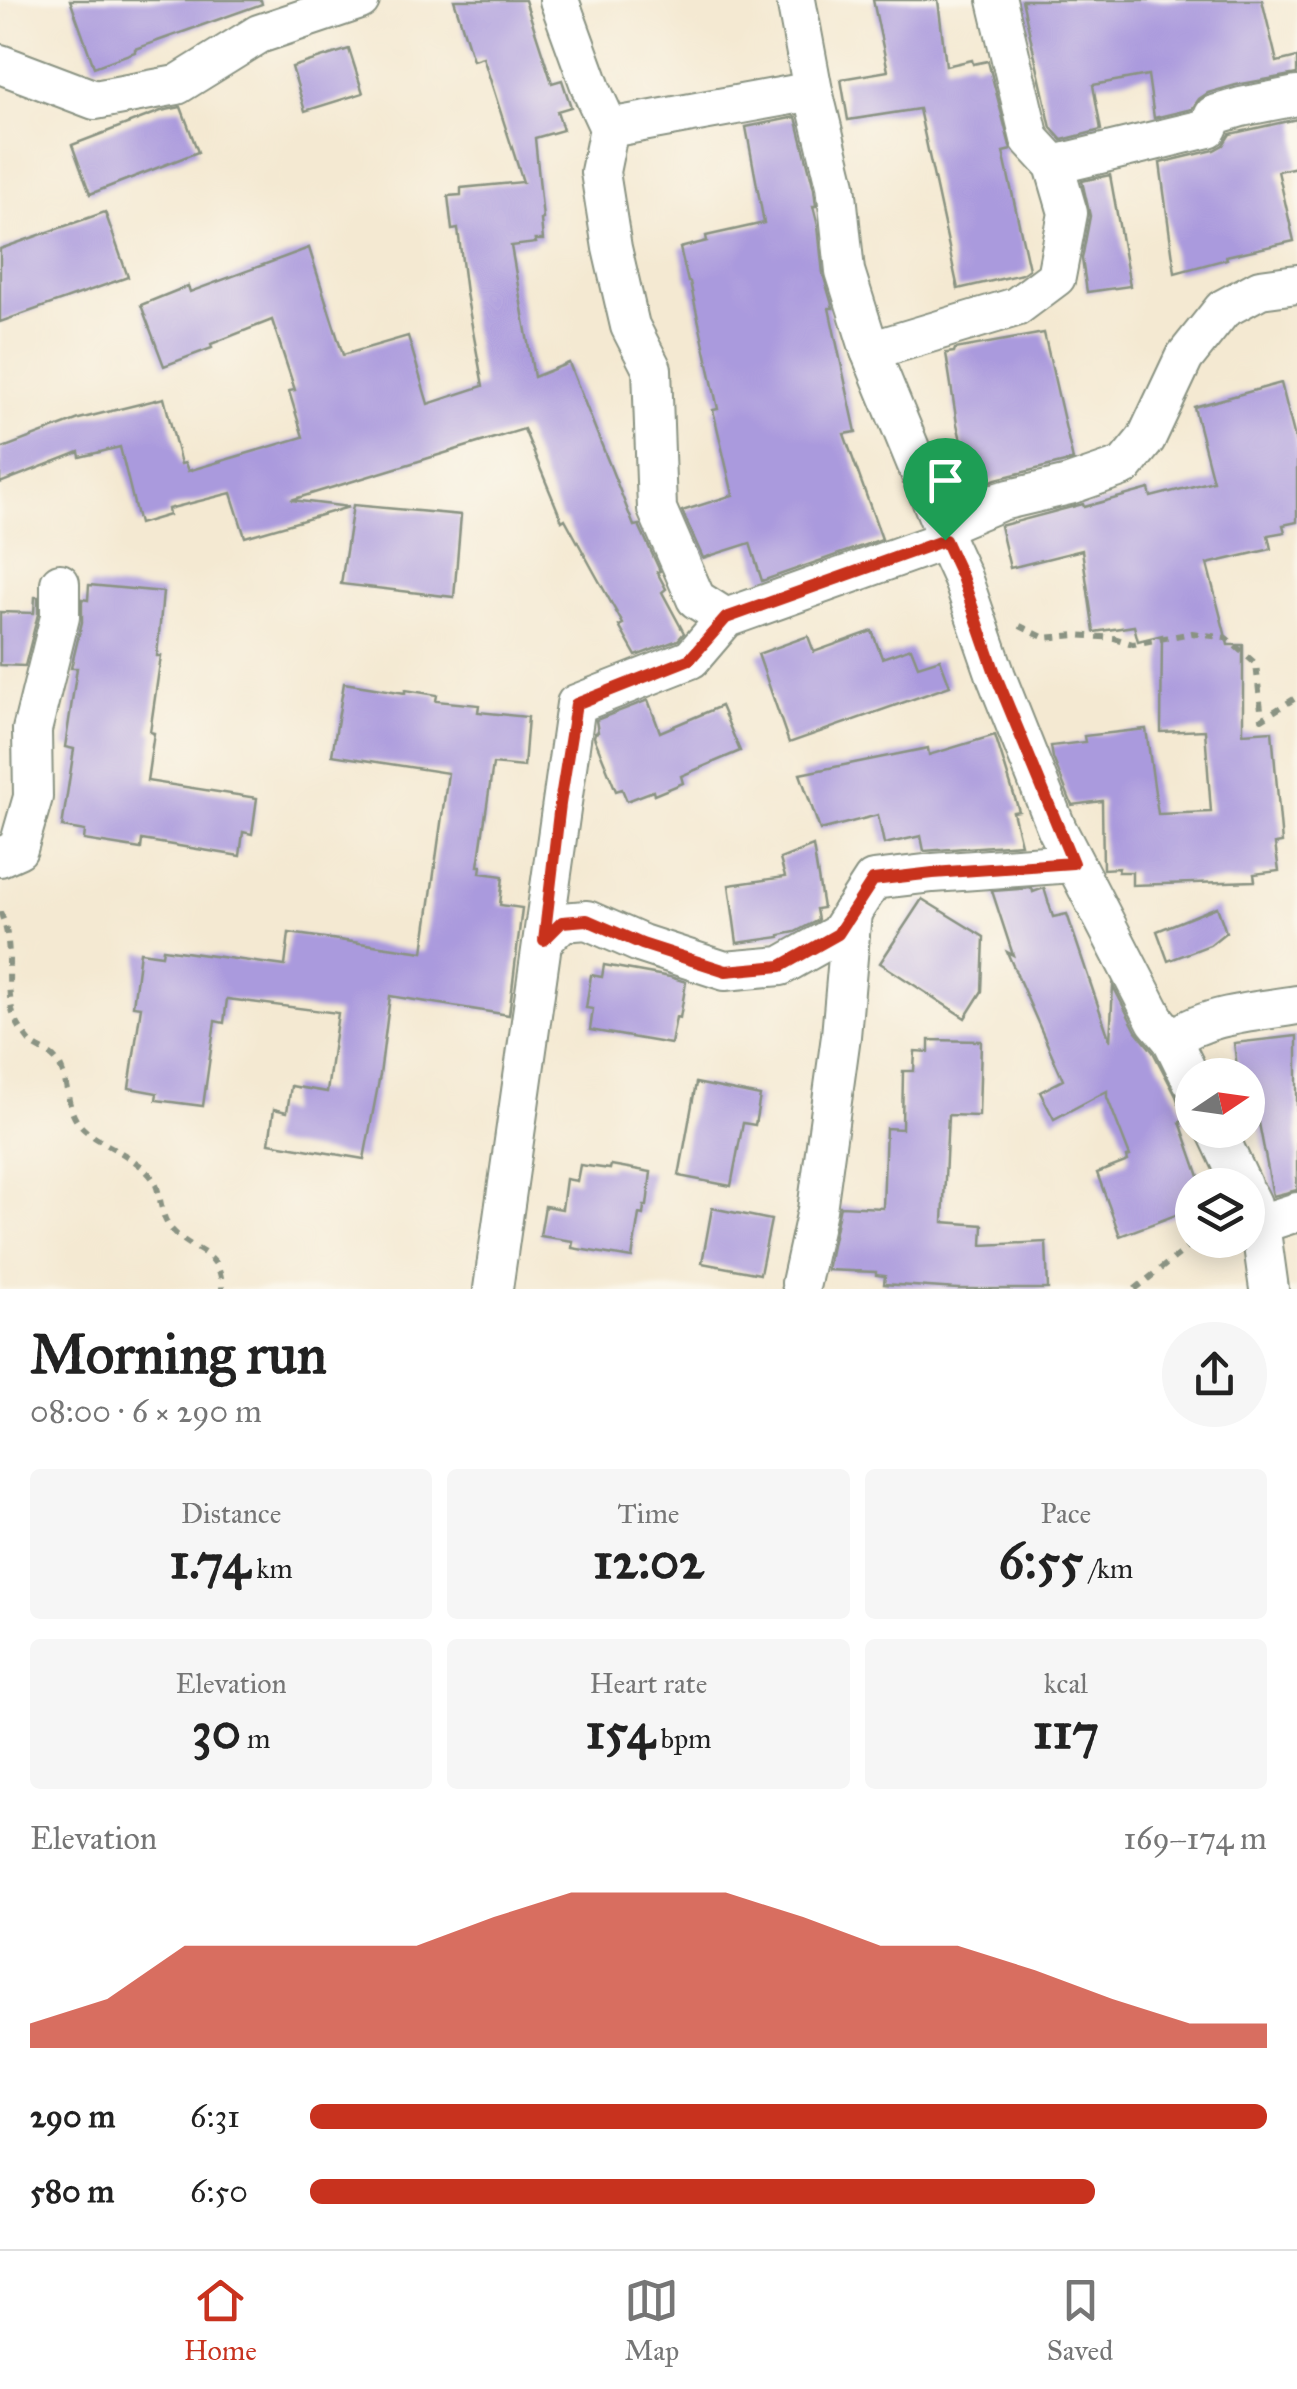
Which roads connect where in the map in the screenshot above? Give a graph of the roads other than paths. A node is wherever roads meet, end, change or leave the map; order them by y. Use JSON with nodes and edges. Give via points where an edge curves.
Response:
{"nodes":[{"id":1,"x":360,"y":0,"type":"edge"},
{"id":2,"x":558,"y":0,"type":"edge"},
{"id":3,"x":796,"y":0,"type":"edge"},
{"id":4,"x":997,"y":0,"type":"edge"},
{"id":5,"x":0,"y":64,"type":"edge"},
{"id":6,"x":813,"y":91,"type":"junction"},
{"id":7,"x":1297,"y":96,"type":"edge"},
{"id":8,"x":609,"y":128,"type":"junction"},
{"id":9,"x":1054,"y":165,"type":"junction"},
{"id":10,"x":1297,"y":284,"type":"edge"},
{"id":11,"x":870,"y":351,"type":"junction"},
{"id":12,"x":944,"y":533,"type":"junction"},
{"id":13,"x":60,"y":583,"type":"dead end"},
{"id":14,"x":726,"y":618,"type":"junction"},
{"id":15,"x":0,"y":858,"type":"edge"},
{"id":16,"x":1073,"y":863,"type":"junction"},
{"id":17,"x":852,"y":912,"type":"junction"},
{"id":18,"x":544,"y":940,"type":"junction"},
{"id":19,"x":1297,"y":1005,"type":"edge"},
{"id":20,"x":1172,"y":1040,"type":"junction"},
{"id":21,"x":1181,"y":1058,"type":"edge"},
{"id":22,"x":1265,"y":1211,"type":"edge"},
{"id":23,"x":1297,"y":1212,"type":"edge"},
{"id":24,"x":1264,"y":1258,"type":"edge"},
{"id":25,"x":801,"y":1283,"type":"dead end"},
{"id":26,"x":493,"y":1289,"type":"edge"},
{"id":27,"x":1270,"y":1289,"type":"edge"}],
"edges":[{"from":1,"to":5,"type":"street","via":[[259,34],[177,84],[95,100]]},
{"from":2,"to":8,"type":"street"},
{"from":3,"to":6,"type":"street"},
{"from":4,"to":9,"type":"street","via":[[1030,139]]},
{"from":6,"to":8,"type":"street"},
{"from":6,"to":11,"type":"street","via":[[836,185],[845,271]]},
{"from":7,"to":9,"type":"street","via":[[1214,115],[1208,128]]},
{"from":8,"to":14,"type":"street","via":[[600,172],[630,326],[652,369],[656,509],[696,598]]},
{"from":9,"to":11,"type":"street","via":[[1068,212],[1056,277],[1016,308]]},
{"from":10,"to":12,"type":"street","via":[[1260,289],[1224,309],[1184,358],[1146,439],[1124,466],[1001,501]]},
{"from":11,"to":12,"type":"street"},
{"from":12,"to":14,"type":"street"},
{"from":12,"to":16,"type":"street"},
{"from":13,"to":15,"type":"street","via":[[60,617],[32,730],[34,797],[18,849]]},
{"from":14,"to":18,"type":"street","via":[[690,659],[576,704]]},
{"from":16,"to":17,"type":"street","via":[[873,880]]},
{"from":16,"to":20,"type":"street"},
{"from":17,"to":18,"type":"street","via":[[838,934],[781,966],[763,968],[726,971],[587,920],[562,922]]},
{"from":17,"to":25,"type":"street","via":[[841,1036]]},
{"from":18,"to":26,"type":"street"},
{"from":19,"to":20,"type":"street","via":[[1218,1019]]},
{"from":20,"to":21,"type":"street"},
{"from":22,"to":23,"type":"street"},
{"from":24,"to":27,"type":"street"}]}
